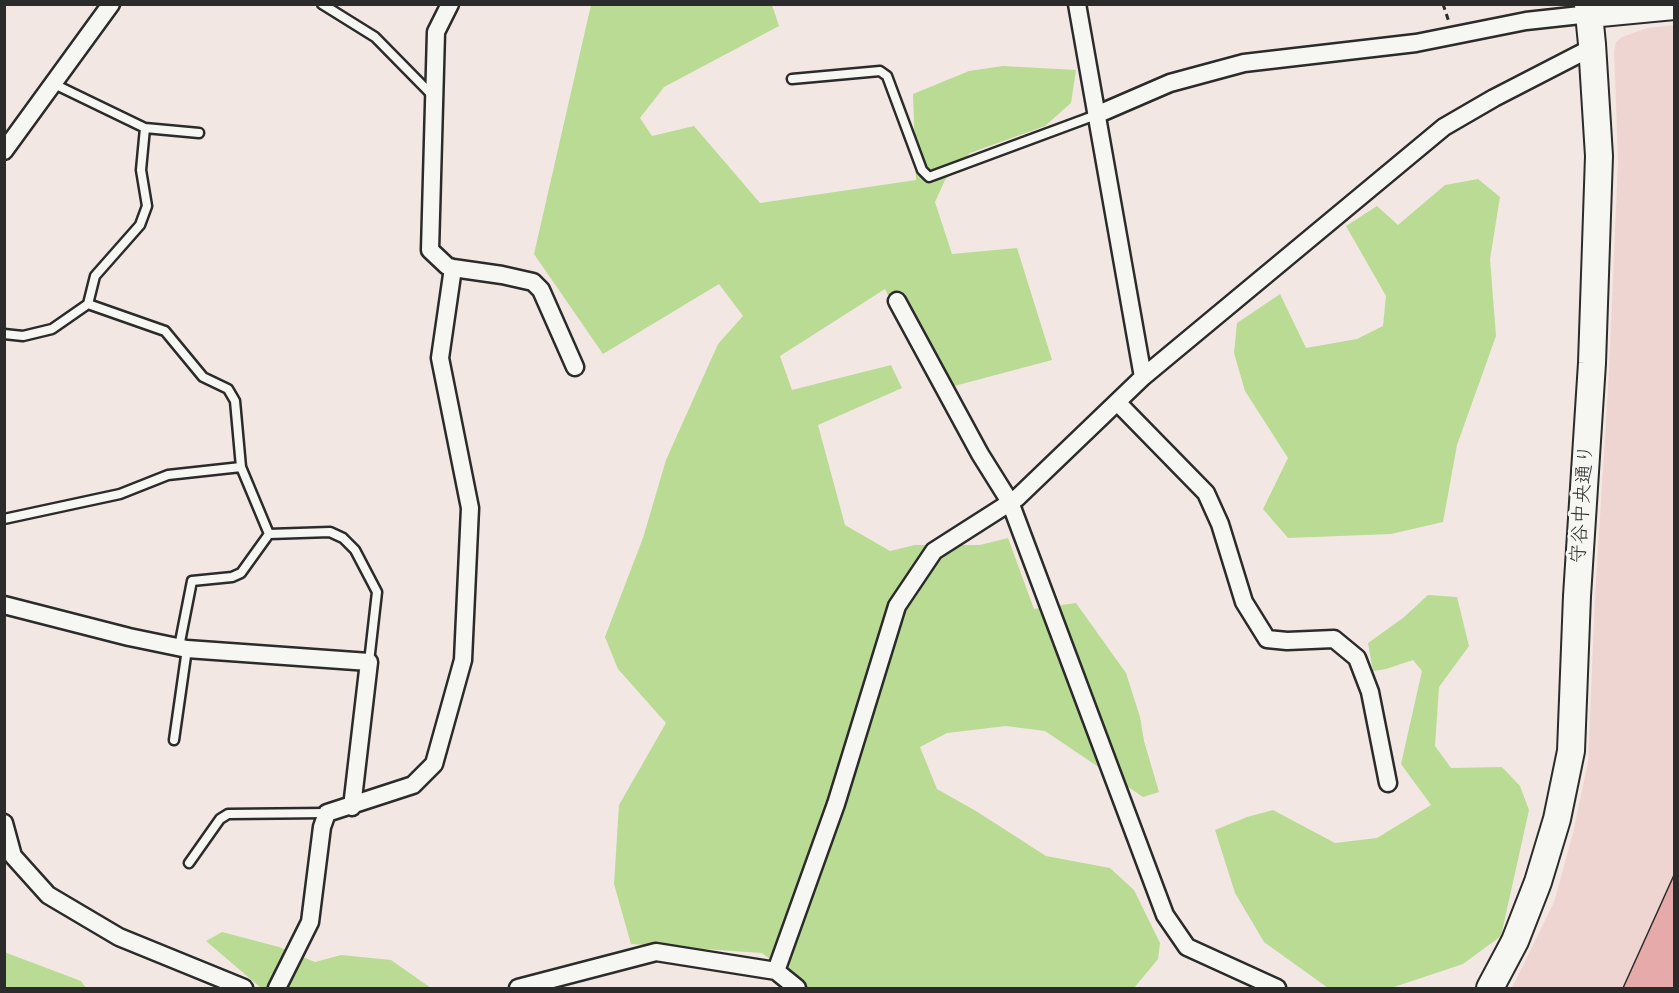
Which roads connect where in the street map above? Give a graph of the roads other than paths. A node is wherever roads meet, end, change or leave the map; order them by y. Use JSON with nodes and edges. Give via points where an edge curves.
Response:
{"nodes":[{"id":1,"x":111,"y":4,"type":"edge"},
{"id":2,"x":322,"y":4,"type":"edge"},
{"id":3,"x":450,"y":4,"type":"edge"},
{"id":4,"x":1077,"y":4,"type":"edge"},
{"id":5,"x":1674,"y":6,"type":"edge"},
{"id":6,"x":1589,"y":9,"type":"edge"},
{"id":7,"x":1593,"y":47,"type":"junction"},
{"id":8,"x":792,"y":79,"type":"dead end"},
{"id":9,"x":54,"y":84,"type":"junction"},
{"id":10,"x":435,"y":98,"type":"junction"},
{"id":11,"x":1096,"y":115,"type":"junction"},
{"id":12,"x":145,"y":128,"type":"junction"},
{"id":13,"x":199,"y":133,"type":"dead end"},
{"id":14,"x":4,"y":151,"type":"edge"},
{"id":15,"x":453,"y":268,"type":"junction"},
{"id":16,"x":897,"y":301,"type":"dead end"},
{"id":17,"x":88,"y":304,"type":"junction"},
{"id":18,"x":4,"y":334,"type":"edge"},
{"id":19,"x":575,"y":367,"type":"dead end"},
{"id":20,"x":1143,"y":377,"type":"junction"},
{"id":21,"x":1117,"y":402,"type":"junction"},
{"id":22,"x":241,"y":467,"type":"junction"},
{"id":23,"x":1010,"y":502,"type":"junction"},
{"id":24,"x":4,"y":519,"type":"edge"},
{"id":25,"x":269,"y":534,"type":"junction"},
{"id":26,"x":4,"y":605,"type":"edge"},
{"id":27,"x":183,"y":648,"type":"junction"},
{"id":28,"x":369,"y":662,"type":"junction"},
{"id":29,"x":174,"y":740,"type":"dead end"},
{"id":30,"x":1388,"y":783,"type":"dead end"},
{"id":31,"x":352,"y":807,"type":"junction"},
{"id":32,"x":327,"y":813,"type":"junction"},
{"id":33,"x":4,"y":823,"type":"edge"},
{"id":34,"x":189,"y":863,"type":"dead end"},
{"id":35,"x":776,"y":971,"type":"junction"},
{"id":36,"x":244,"y":988,"type":"edge"},
{"id":37,"x":277,"y":988,"type":"edge"},
{"id":38,"x":518,"y":988,"type":"edge"},
{"id":39,"x":797,"y":988,"type":"edge"},
{"id":40,"x":1277,"y":988,"type":"edge"},
{"id":41,"x":1490,"y":988,"type":"edge"}],
"edges":[{"from":1,"to":9,"type":"street"},
{"from":2,"to":10,"type":"lane","via":[[375,37]]},
{"from":3,"to":10,"type":"street","via":[[436,32]]},
{"from":4,"to":11,"type":"street"},
{"from":5,"to":6,"type":"main road"},
{"from":6,"to":7,"type":"main road","name":"守谷中央通り"},
{"from":6,"to":11,"type":"street","via":[[1416,43],[1244,63],[1170,83]]},
{"from":7,"to":20,"type":"street","via":[[1444,127]]},
{"from":7,"to":41,"type":"main road","name":"守谷中央通り","via":[[1599,156],[1593,352],[1571,751],[1557,819],[1538,882],[1515,941]]},
{"from":8,"to":11,"type":"lane","via":[[880,71],[887,76],[922,170],[929,177]]},
{"from":9,"to":12,"type":"lane"},
{"from":9,"to":14,"type":"street"},
{"from":10,"to":15,"type":"street","via":[[430,250]]},
{"from":11,"to":20,"type":"street"},
{"from":12,"to":13,"type":"lane"},
{"from":12,"to":17,"type":"lane","via":[[141,170],[147,206],[140,225],[95,276]]},
{"from":15,"to":19,"type":"street","via":[[532,282],[541,290]]},
{"from":15,"to":31,"type":"street","via":[[440,357],[470,508],[463,660],[434,764],[413,785]]},
{"from":16,"to":23,"type":"street"},
{"from":17,"to":18,"type":"lane","via":[[52,329],[23,336]]},
{"from":17,"to":22,"type":"lane","via":[[165,331],[203,377],[228,388],[235,401]]},
{"from":20,"to":21,"type":"street"},
{"from":21,"to":23,"type":"street"},
{"from":21,"to":30,"type":"street","via":[[1206,493],[1220,524],[1244,602],[1267,639],[1334,639],[1357,658],[1370,692]]},
{"from":22,"to":24,"type":"lane","via":[[168,475],[120,494]]},
{"from":22,"to":25,"type":"lane"},
{"from":23,"to":35,"type":"street","via":[[934,551],[897,606],[836,804]]},
{"from":23,"to":40,"type":"street","via":[[1166,915],[1187,947]]},
{"from":25,"to":27,"type":"lane","via":[[241,573],[192,581]]},
{"from":25,"to":28,"type":"lane","via":[[330,532],[355,550],[377,592]]},
{"from":26,"to":27,"type":"street"},
{"from":27,"to":28,"type":"street"},
{"from":27,"to":29,"type":"lane"},
{"from":28,"to":31,"type":"street"},
{"from":31,"to":32,"type":"street"},
{"from":32,"to":34,"type":"lane","via":[[228,814],[220,819]]},
{"from":32,"to":37,"type":"street","via":[[310,922]]},
{"from":33,"to":36,"type":"street","via":[[13,856],[48,896],[119,937]]},
{"from":35,"to":38,"type":"street","via":[[656,952]]},
{"from":35,"to":39,"type":"street"}]}
